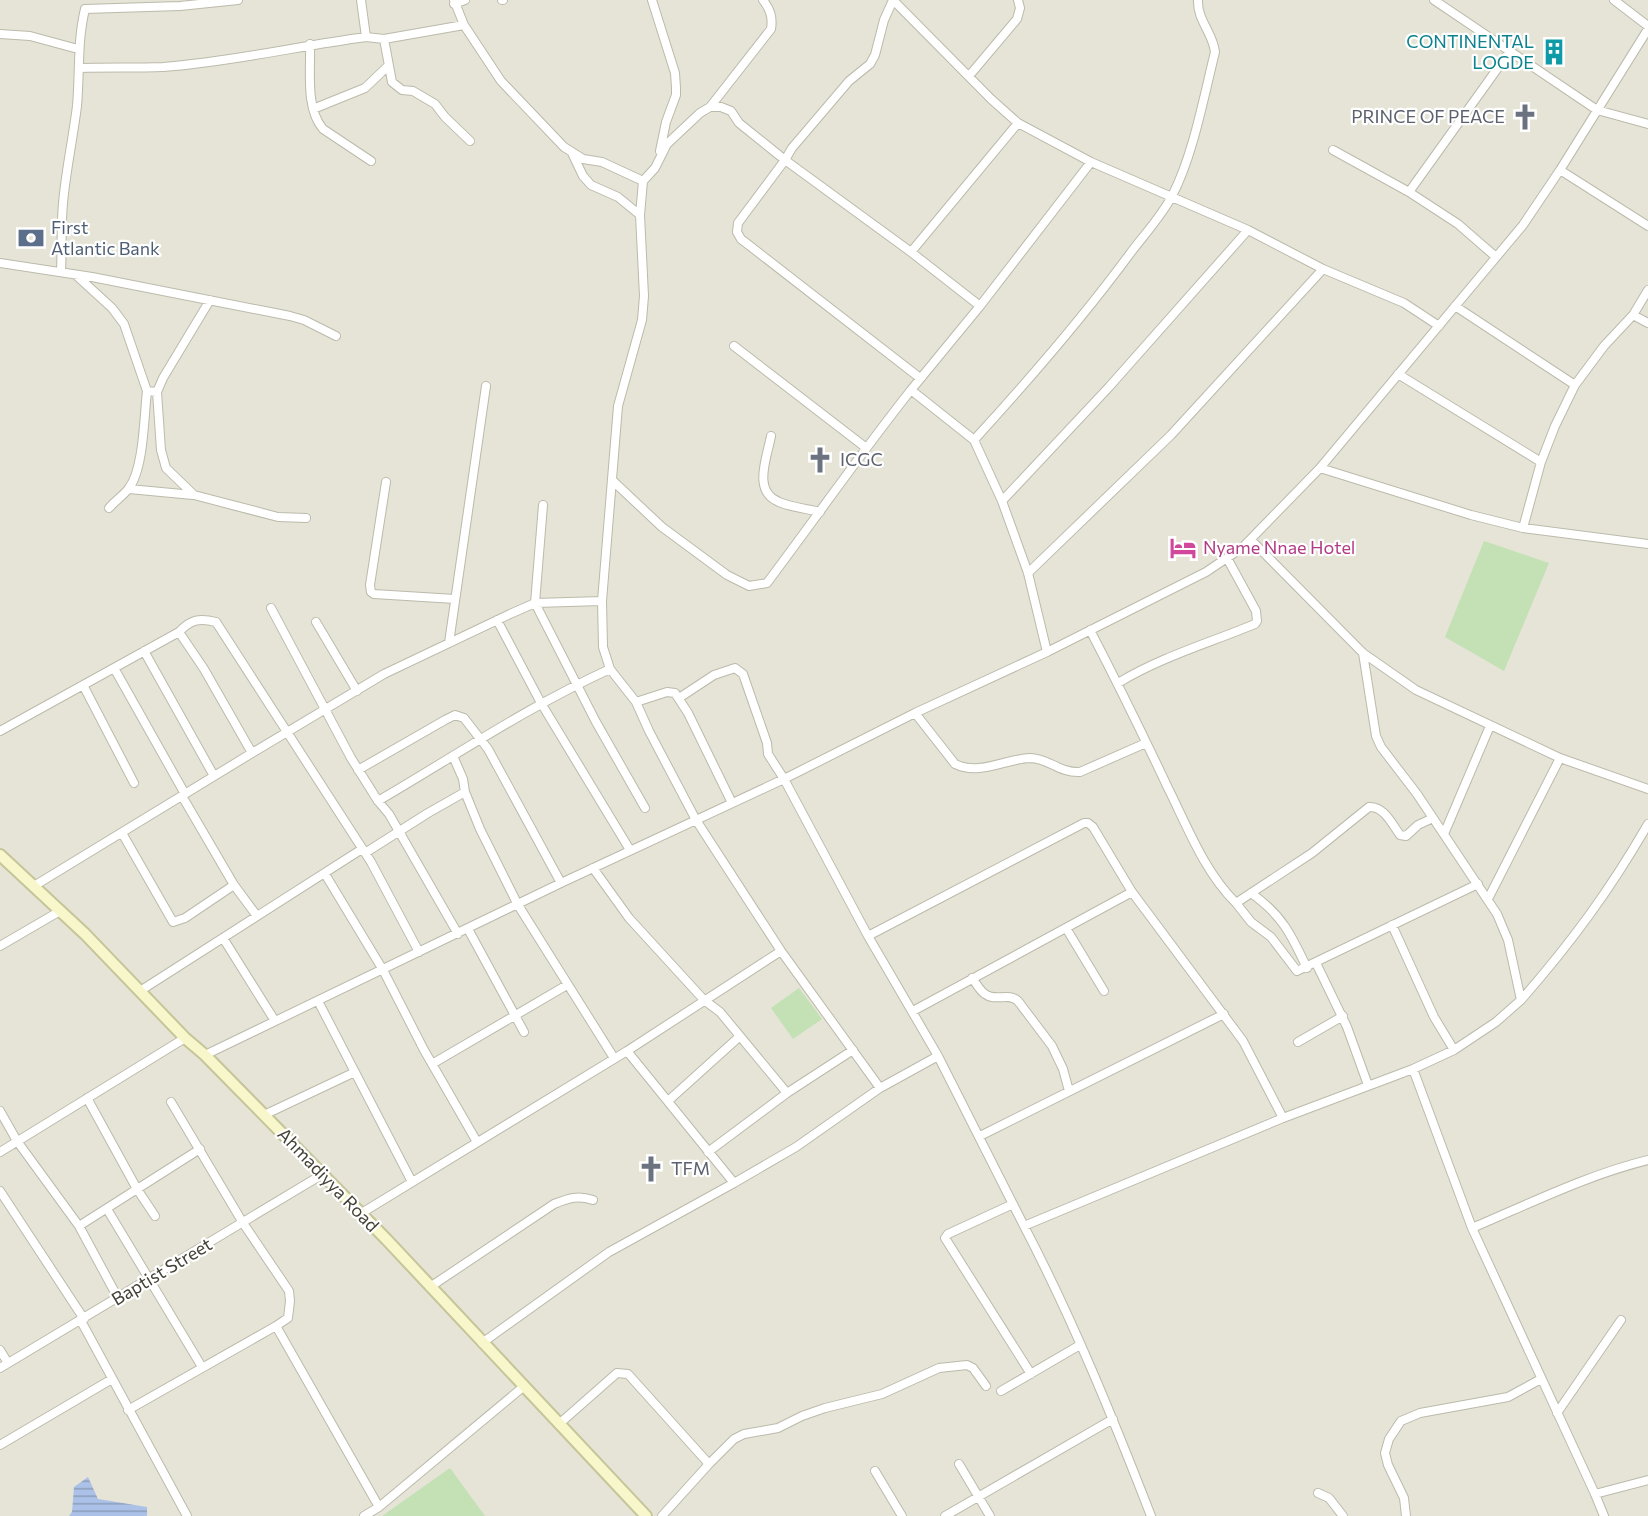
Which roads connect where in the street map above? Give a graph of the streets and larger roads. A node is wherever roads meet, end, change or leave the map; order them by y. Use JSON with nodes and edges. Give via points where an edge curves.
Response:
{"nodes":[{"id":1,"x":86,"y":0,"type":"edge"},
{"id":2,"x":238,"y":0,"type":"edge"},
{"id":3,"x":361,"y":0,"type":"edge"},
{"id":4,"x":465,"y":0,"type":"edge"},
{"id":5,"x":652,"y":0,"type":"edge"},
{"id":6,"x":763,"y":0,"type":"edge"},
{"id":7,"x":893,"y":0,"type":"edge"},
{"id":8,"x":1018,"y":0,"type":"edge"},
{"id":9,"x":1198,"y":0,"type":"edge"},
{"id":10,"x":1434,"y":0,"type":"edge"},
{"id":11,"x":1614,"y":0,"type":"edge"},
{"id":12,"x":454,"y":2,"type":"edge"},
{"id":13,"x":85,"y":9,"type":"junction"},
{"id":14,"x":464,"y":25,"type":"junction"},
{"id":15,"x":1648,"y":28,"type":"edge"},
{"id":16,"x":0,"y":34,"type":"edge"},
{"id":17,"x":366,"y":37,"type":"junction"},
{"id":18,"x":384,"y":39,"type":"junction"},
{"id":19,"x":310,"y":44,"type":"junction"},
{"id":20,"x":78,"y":50,"type":"junction"},
{"id":21,"x":1510,"y":51,"type":"junction"},
{"id":22,"x":388,"y":66,"type":"junction"},
{"id":23,"x":80,"y":68,"type":"junction"},
{"id":24,"x":969,"y":76,"type":"junction"},
{"id":25,"x":710,"y":107,"type":"junction"},
{"id":26,"x":313,"y":109,"type":"junction"},
{"id":27,"x":1597,"y":110,"type":"junction"},
{"id":28,"x":1018,"y":123,"type":"junction"},
{"id":29,"x":1648,"y":124,"type":"edge"},
{"id":30,"x":470,"y":141,"type":"dead end"},
{"id":31,"x":1333,"y":150,"type":"dead end"},
{"id":32,"x":573,"y":155,"type":"junction"},
{"id":33,"x":785,"y":160,"type":"junction"},
{"id":34,"x":371,"y":161,"type":"dead end"},
{"id":35,"x":658,"y":161,"type":"junction"},
{"id":36,"x":1091,"y":162,"type":"junction"},
{"id":37,"x":1560,"y":170,"type":"junction"},
{"id":38,"x":643,"y":181,"type":"junction"},
{"id":39,"x":1408,"y":192,"type":"junction"},
{"id":40,"x":1171,"y":198,"type":"junction"},
{"id":41,"x":640,"y":215,"type":"junction"},
{"id":42,"x":1648,"y":226,"type":"edge"},
{"id":43,"x":1248,"y":230,"type":"junction"},
{"id":44,"x":911,"y":252,"type":"junction"},
{"id":45,"x":1496,"y":257,"type":"junction"},
{"id":46,"x":0,"y":263,"type":"edge"},
{"id":47,"x":1323,"y":269,"type":"junction"},
{"id":48,"x":61,"y":272,"type":"junction"},
{"id":49,"x":75,"y":274,"type":"junction"},
{"id":50,"x":1648,"y":290,"type":"edge"},
{"id":51,"x":210,"y":300,"type":"junction"},
{"id":52,"x":980,"y":306,"type":"junction"},
{"id":53,"x":1455,"y":306,"type":"junction"},
{"id":54,"x":1633,"y":315,"type":"junction"},
{"id":55,"x":1648,"y":323,"type":"edge"},
{"id":56,"x":1439,"y":326,"type":"junction"},
{"id":57,"x":336,"y":336,"type":"dead end"},
{"id":58,"x":734,"y":346,"type":"dead end"},
{"id":59,"x":1398,"y":374,"type":"junction"},
{"id":60,"x":920,"y":378,"type":"junction"},
{"id":61,"x":1575,"y":385,"type":"junction"},
{"id":62,"x":486,"y":386,"type":"dead end"},
{"id":63,"x":911,"y":390,"type":"junction"},
{"id":64,"x":147,"y":391,"type":"junction"},
{"id":65,"x":157,"y":392,"type":"junction"},
{"id":66,"x":771,"y":436,"type":"dead end"},
{"id":67,"x":974,"y":440,"type":"junction"},
{"id":68,"x":865,"y":447,"type":"junction"},
{"id":69,"x":1541,"y":462,"type":"junction"},
{"id":70,"x":1320,"y":468,"type":"junction"},
{"id":71,"x":613,"y":481,"type":"junction"},
{"id":72,"x":386,"y":482,"type":"dead end"},
{"id":73,"x":129,"y":489,"type":"junction"},
{"id":74,"x":194,"y":495,"type":"junction"},
{"id":75,"x":1002,"y":501,"type":"junction"},
{"id":76,"x":543,"y":505,"type":"dead end"},
{"id":77,"x":109,"y":508,"type":"dead end"},
{"id":78,"x":820,"y":513,"type":"junction"},
{"id":79,"x":306,"y":518,"type":"dead end"},
{"id":80,"x":1522,"y":528,"type":"junction"},
{"id":81,"x":1251,"y":540,"type":"junction"},
{"id":82,"x":1648,"y":544,"type":"edge"},
{"id":83,"x":1227,"y":558,"type":"junction"},
{"id":84,"x":1028,"y":573,"type":"junction"},
{"id":85,"x":455,"y":599,"type":"junction"},
{"id":86,"x":602,"y":601,"type":"junction"},
{"id":87,"x":535,"y":603,"type":"junction"},
{"id":88,"x":271,"y":608,"type":"dead end"},
{"id":89,"x":497,"y":620,"type":"junction"},
{"id":90,"x":316,"y":622,"type":"dead end"},
{"id":91,"x":1090,"y":630,"type":"junction"},
{"id":92,"x":179,"y":632,"type":"junction"},
{"id":93,"x":448,"y":643,"type":"junction"},
{"id":94,"x":144,"y":651,"type":"junction"},
{"id":95,"x":1047,"y":652,"type":"junction"},
{"id":96,"x":1363,"y":653,"type":"junction"},
{"id":97,"x":114,"y":668,"type":"junction"},
{"id":98,"x":610,"y":669,"type":"junction"},
{"id":99,"x":1118,"y":683,"type":"junction"},
{"id":100,"x":83,"y":685,"type":"junction"},
{"id":101,"x":578,"y":685,"type":"junction"},
{"id":102,"x":357,"y":691,"type":"junction"},
{"id":103,"x":679,"y":699,"type":"junction"},
{"id":104,"x":636,"y":702,"type":"junction"},
{"id":105,"x":541,"y":704,"type":"junction"},
{"id":106,"x":324,"y":710,"type":"junction"},
{"id":107,"x":915,"y":713,"type":"junction"},
{"id":108,"x":1490,"y":726,"type":"junction"},
{"id":109,"x":0,"y":731,"type":"edge"},
{"id":110,"x":288,"y":732,"type":"junction"},
{"id":111,"x":480,"y":738,"type":"junction"},
{"id":112,"x":1146,"y":743,"type":"junction"},
{"id":113,"x":252,"y":753,"type":"junction"},
{"id":114,"x":453,"y":756,"type":"junction"},
{"id":115,"x":1560,"y":758,"type":"junction"},
{"id":116,"x":358,"y":770,"type":"junction"},
{"id":117,"x":214,"y":777,"type":"junction"},
{"id":118,"x":784,"y":779,"type":"junction"},
{"id":119,"x":134,"y":783,"type":"dead end"},
{"id":120,"x":1648,"y":789,"type":"edge"},
{"id":121,"x":465,"y":792,"type":"junction"},
{"id":122,"x":183,"y":795,"type":"junction"},
{"id":123,"x":378,"y":801,"type":"junction"},
{"id":124,"x":732,"y":803,"type":"junction"},
{"id":125,"x":645,"y":808,"type":"dead end"},
{"id":126,"x":1433,"y":818,"type":"junction"},
{"id":127,"x":696,"y":820,"type":"junction"},
{"id":128,"x":1648,"y":824,"type":"edge"},
{"id":129,"x":398,"y":831,"type":"junction"},
{"id":130,"x":122,"y":833,"type":"junction"},
{"id":131,"x":1444,"y":834,"type":"junction"},
{"id":132,"x":630,"y":850,"type":"junction"},
{"id":133,"x":364,"y":851,"type":"junction"},
{"id":134,"x":0,"y":855,"type":"edge"},
{"id":135,"x":593,"y":868,"type":"junction"},
{"id":136,"x":325,"y":874,"type":"junction"},
{"id":137,"x":561,"y":883,"type":"junction"},
{"id":138,"x":1478,"y":884,"type":"junction"},
{"id":139,"x":234,"y":885,"type":"junction"},
{"id":140,"x":34,"y":886,"type":"junction"},
{"id":141,"x":1132,"y":892,"type":"junction"},
{"id":142,"x":1251,"y":893,"type":"junction"},
{"id":143,"x":1488,"y":899,"type":"junction"},
{"id":144,"x":1236,"y":903,"type":"junction"},
{"id":145,"x":518,"y":905,"type":"junction"},
{"id":146,"x":60,"y":911,"type":"junction"},
{"id":147,"x":257,"y":916,"type":"junction"},
{"id":148,"x":1392,"y":925,"type":"junction"},
{"id":149,"x":1066,"y":928,"type":"junction"},
{"id":150,"x":468,"y":929,"type":"junction"},
{"id":151,"x":458,"y":933,"type":"junction"},
{"id":152,"x":868,"y":936,"type":"junction"},
{"id":153,"x":224,"y":938,"type":"junction"},
{"id":154,"x":0,"y":946,"type":"edge"},
{"id":155,"x":781,"y":951,"type":"junction"},
{"id":156,"x":419,"y":952,"type":"junction"},
{"id":157,"x":1316,"y":963,"type":"junction"},
{"id":158,"x":1307,"y":968,"type":"junction"},
{"id":159,"x":383,"y":970,"type":"junction"},
{"id":160,"x":972,"y":978,"type":"junction"},
{"id":161,"x":567,"y":985,"type":"junction"},
{"id":162,"x":140,"y":991,"type":"junction"},
{"id":163,"x":1104,"y":992,"type":"dead end"},
{"id":164,"x":704,"y":1000,"type":"junction"},
{"id":165,"x":1521,"y":1000,"type":"junction"},
{"id":166,"x":318,"y":1001,"type":"junction"},
{"id":167,"x":913,"y":1011,"type":"junction"},
{"id":168,"x":1224,"y":1014,"type":"junction"},
{"id":169,"x":515,"y":1015,"type":"junction"},
{"id":170,"x":1342,"y":1016,"type":"junction"},
{"id":171,"x":275,"y":1022,"type":"junction"},
{"id":172,"x":524,"y":1032,"type":"dead end"},
{"id":173,"x":739,"y":1037,"type":"junction"},
{"id":174,"x":185,"y":1038,"type":"junction"},
{"id":175,"x":1298,"y":1042,"type":"dead end"},
{"id":176,"x":853,"y":1050,"type":"junction"},
{"id":177,"x":1454,"y":1050,"type":"junction"},
{"id":178,"x":627,"y":1051,"type":"junction"},
{"id":179,"x":205,"y":1055,"type":"junction"},
{"id":180,"x":939,"y":1056,"type":"junction"},
{"id":181,"x":614,"y":1058,"type":"junction"},
{"id":182,"x":432,"y":1064,"type":"junction"},
{"id":183,"x":1413,"y":1069,"type":"junction"},
{"id":184,"x":355,"y":1072,"type":"junction"},
{"id":185,"x":1368,"y":1085,"type":"junction"},
{"id":186,"x":880,"y":1088,"type":"junction"},
{"id":187,"x":1069,"y":1091,"type":"junction"},
{"id":188,"x":787,"y":1093,"type":"junction"},
{"id":189,"x":87,"y":1098,"type":"junction"},
{"id":190,"x":668,"y":1101,"type":"junction"},
{"id":191,"x":171,"y":1102,"type":"dead end"},
{"id":192,"x":0,"y":1112,"type":"edge"},
{"id":193,"x":264,"y":1115,"type":"junction"},
{"id":194,"x":1283,"y":1118,"type":"junction"},
{"id":195,"x":980,"y":1136,"type":"junction"},
{"id":196,"x":16,"y":1141,"type":"junction"},
{"id":197,"x":477,"y":1142,"type":"junction"},
{"id":198,"x":200,"y":1149,"type":"junction"},
{"id":199,"x":0,"y":1152,"type":"edge"},
{"id":200,"x":708,"y":1152,"type":"junction"},
{"id":201,"x":1648,"y":1160,"type":"edge"},
{"id":202,"x":323,"y":1174,"type":"junction"},
{"id":203,"x":412,"y":1182,"type":"junction"},
{"id":204,"x":734,"y":1183,"type":"junction"},
{"id":205,"x":137,"y":1189,"type":"junction"},
{"id":206,"x":0,"y":1191,"type":"edge"},
{"id":207,"x":593,"y":1200,"type":"dead end"},
{"id":208,"x":1013,"y":1204,"type":"junction"},
{"id":209,"x":107,"y":1209,"type":"junction"},
{"id":210,"x":360,"y":1214,"type":"junction"},
{"id":211,"x":155,"y":1216,"type":"dead end"},
{"id":212,"x":243,"y":1223,"type":"junction"},
{"id":213,"x":79,"y":1226,"type":"junction"},
{"id":214,"x":1024,"y":1226,"type":"junction"},
{"id":215,"x":1472,"y":1228,"type":"junction"},
{"id":216,"x":149,"y":1280,"type":"junction"},
{"id":217,"x":430,"y":1287,"type":"junction"},
{"id":218,"x":118,"y":1298,"type":"junction"},
{"id":219,"x":82,"y":1320,"type":"junction"},
{"id":220,"x":1621,"y":1320,"type":"dead end"},
{"id":221,"x":276,"y":1326,"type":"junction"},
{"id":222,"x":482,"y":1343,"type":"junction"},
{"id":223,"x":1080,"y":1346,"type":"junction"},
{"id":224,"x":0,"y":1350,"type":"edge"},
{"id":225,"x":8,"y":1363,"type":"junction"},
{"id":226,"x":202,"y":1367,"type":"junction"},
{"id":227,"x":0,"y":1368,"type":"edge"},
{"id":228,"x":1031,"y":1374,"type":"junction"},
{"id":229,"x":112,"y":1379,"type":"junction"},
{"id":230,"x":1541,"y":1380,"type":"junction"},
{"id":231,"x":986,"y":1386,"type":"dead end"},
{"id":232,"x":523,"y":1387,"type":"junction"},
{"id":233,"x":1001,"y":1391,"type":"dead end"},
{"id":234,"x":128,"y":1410,"type":"junction"},
{"id":235,"x":1557,"y":1413,"type":"junction"},
{"id":236,"x":1113,"y":1419,"type":"junction"},
{"id":237,"x":559,"y":1425,"type":"junction"},
{"id":238,"x":0,"y":1445,"type":"edge"},
{"id":239,"x":709,"y":1464,"type":"junction"},
{"id":240,"x":959,"y":1464,"type":"dead end"},
{"id":241,"x":875,"y":1471,"type":"dead end"},
{"id":242,"x":1648,"y":1480,"type":"edge"},
{"id":243,"x":1318,"y":1494,"type":"dead end"},
{"id":244,"x":1595,"y":1494,"type":"junction"},
{"id":245,"x":979,"y":1497,"type":"junction"},
{"id":246,"x":379,"y":1507,"type":"junction"},
{"id":247,"x":188,"y":1516,"type":"edge"},
{"id":248,"x":364,"y":1516,"type":"edge"},
{"id":249,"x":646,"y":1516,"type":"edge"},
{"id":250,"x":662,"y":1516,"type":"edge"},
{"id":251,"x":903,"y":1516,"type":"edge"},
{"id":252,"x":945,"y":1516,"type":"edge"},
{"id":253,"x":990,"y":1516,"type":"edge"},
{"id":254,"x":1151,"y":1516,"type":"edge"},
{"id":255,"x":1343,"y":1516,"type":"edge"},
{"id":256,"x":1406,"y":1516,"type":"edge"},
{"id":257,"x":1604,"y":1516,"type":"edge"}],
"edges":[{"from":1,"to":13,"type":"street"},
{"from":2,"to":13,"type":"street"},
{"from":3,"to":17,"type":"street"},
{"from":4,"to":12,"type":"street"},
{"from":5,"to":35,"type":"street","via":[[676,88]]},
{"from":6,"to":25,"type":"street","via":[[773,20],[771,29]]},
{"from":7,"to":24,"type":"street"},
{"from":7,"to":33,"type":"street","via":[[870,64],[849,81]]},
{"from":8,"to":24,"type":"street","via":[[1017,19]]},
{"from":9,"to":40,"type":"street","via":[[1197,9],[1214,41],[1215,52]]},
{"from":10,"to":21,"type":"street"},
{"from":11,"to":15,"type":"street"},
{"from":12,"to":14,"type":"street"},
{"from":13,"to":20,"type":"street"},
{"from":14,"to":18,"type":"street"},
{"from":14,"to":32,"type":"street","via":[[501,81]]},
{"from":15,"to":27,"type":"street"},
{"from":16,"to":20,"type":"street","via":[[30,36]]},
{"from":17,"to":18,"type":"street"},
{"from":17,"to":19,"type":"street"},
{"from":18,"to":22,"type":"street"},
{"from":19,"to":23,"type":"street","via":[[173,66]]},
{"from":19,"to":26,"type":"street"},
{"from":20,"to":23,"type":"street"},
{"from":21,"to":27,"type":"street"},
{"from":21,"to":39,"type":"street"},
{"from":22,"to":26,"type":"street","via":[[365,88]]},
{"from":22,"to":30,"type":"street","via":[[393,82],[435,104]]},
{"from":23,"to":48,"type":"street","via":[[63,202]]},
{"from":24,"to":28,"type":"street"},
{"from":25,"to":33,"type":"street","via":[[721,106],[731,111],[739,123]]},
{"from":25,"to":35,"type":"street","via":[[667,144]]},
{"from":26,"to":34,"type":"street","via":[[323,129]]},
{"from":27,"to":29,"type":"street"},
{"from":27,"to":37,"type":"street"},
{"from":28,"to":36,"type":"street"},
{"from":28,"to":44,"type":"street"},
{"from":31,"to":39,"type":"street"},
{"from":32,"to":38,"type":"street","via":[[602,162]]},
{"from":32,"to":41,"type":"street","via":[[591,185],[618,197]]},
{"from":33,"to":44,"type":"street"},
{"from":33,"to":60,"type":"street","via":[[738,223],[741,239]]},
{"from":35,"to":38,"type":"street"},
{"from":36,"to":40,"type":"street"},
{"from":36,"to":52,"type":"street"},
{"from":37,"to":42,"type":"street"},
{"from":37,"to":45,"type":"street"},
{"from":38,"to":41,"type":"street"},
{"from":39,"to":45,"type":"street","via":[[1458,224]]},
{"from":40,"to":43,"type":"street"},
{"from":40,"to":67,"type":"street","via":[[1109,282]]},
{"from":41,"to":71,"type":"street","via":[[642,320],[618,406]]},
{"from":43,"to":47,"type":"street"},
{"from":43,"to":75,"type":"street"},
{"from":44,"to":52,"type":"street"},
{"from":45,"to":53,"type":"street"},
{"from":46,"to":48,"type":"street"},
{"from":47,"to":56,"type":"street","via":[[1404,303]]},
{"from":47,"to":84,"type":"street","via":[[1171,435]]},
{"from":48,"to":49,"type":"street"},
{"from":49,"to":51,"type":"street"},
{"from":49,"to":64,"type":"street","via":[[124,324]]},
{"from":50,"to":54,"type":"street"},
{"from":51,"to":57,"type":"street","via":[[304,320]]},
{"from":51,"to":65,"type":"street"},
{"from":52,"to":60,"type":"street"},
{"from":53,"to":56,"type":"street"},
{"from":53,"to":61,"type":"street"},
{"from":54,"to":55,"type":"street"},
{"from":54,"to":61,"type":"street"},
{"from":56,"to":59,"type":"street"},
{"from":58,"to":68,"type":"street"},
{"from":59,"to":69,"type":"street"},
{"from":59,"to":70,"type":"street"},
{"from":60,"to":63,"type":"street"},
{"from":61,"to":69,"type":"street"},
{"from":62,"to":85,"type":"street"},
{"from":63,"to":67,"type":"street"},
{"from":63,"to":68,"type":"street"},
{"from":64,"to":65,"type":"street"},
{"from":64,"to":73,"type":"street","via":[[140,459]]},
{"from":65,"to":74,"type":"street","via":[[166,468]]},
{"from":66,"to":78,"type":"street","via":[[762,484],[766,494],[779,502]]},
{"from":67,"to":75,"type":"street"},
{"from":68,"to":78,"type":"street"},
{"from":69,"to":80,"type":"street"},
{"from":70,"to":80,"type":"street"},
{"from":70,"to":81,"type":"street"},
{"from":71,"to":78,"type":"street","via":[[662,527],[727,575],[749,586],[767,583]]},
{"from":71,"to":86,"type":"street"},
{"from":72,"to":85,"type":"street","via":[[371,591]]},
{"from":73,"to":74,"type":"street"},
{"from":73,"to":77,"type":"street"},
{"from":74,"to":79,"type":"street","via":[[278,517]]},
{"from":75,"to":84,"type":"street"},
{"from":76,"to":87,"type":"street"},
{"from":80,"to":82,"type":"street"},
{"from":81,"to":83,"type":"street"},
{"from":81,"to":96,"type":"street"},
{"from":83,"to":91,"type":"street","via":[[1169,592]]},
{"from":83,"to":99,"type":"street","via":[[1256,611],[1257,621],[1170,656]]},
{"from":84,"to":95,"type":"street"},
{"from":85,"to":93,"type":"street"},
{"from":86,"to":87,"type":"street"},
{"from":86,"to":98,"type":"street","via":[[603,647]]},
{"from":87,"to":89,"type":"street"},
{"from":87,"to":101,"type":"street"},
{"from":88,"to":106,"type":"street"},
{"from":89,"to":93,"type":"street"},
{"from":89,"to":105,"type":"street"},
{"from":90,"to":102,"type":"street"},
{"from":91,"to":95,"type":"street"},
{"from":91,"to":99,"type":"street"},
{"from":92,"to":94,"type":"street"},
{"from":92,"to":110,"type":"street","via":[[194,620],[216,622]]},
{"from":92,"to":113,"type":"street"},
{"from":93,"to":102,"type":"street"},
{"from":94,"to":97,"type":"street"},
{"from":94,"to":117,"type":"street"},
{"from":95,"to":107,"type":"street"},
{"from":96,"to":108,"type":"street","via":[[1416,690]]},
{"from":96,"to":126,"type":"street","via":[[1376,736]]},
{"from":97,"to":100,"type":"street"},
{"from":97,"to":122,"type":"street"},
{"from":98,"to":101,"type":"street"},
{"from":98,"to":104,"type":"street"},
{"from":99,"to":112,"type":"street"},
{"from":100,"to":109,"type":"street"},
{"from":100,"to":119,"type":"street"},
{"from":101,"to":105,"type":"street"},
{"from":101,"to":125,"type":"street"},
{"from":102,"to":106,"type":"street"},
{"from":103,"to":104,"type":"street","via":[[675,693],[667,692]]},
{"from":103,"to":118,"type":"street","via":[[714,675],[739,670],[768,754]]},
{"from":103,"to":124,"type":"street"},
{"from":104,"to":127,"type":"street"},
{"from":105,"to":111,"type":"street"},
{"from":105,"to":132,"type":"street"},
{"from":106,"to":110,"type":"street"},
{"from":106,"to":116,"type":"street"},
{"from":107,"to":112,"type":"street","via":[[955,764],[964,768],[1032,758],[1068,772],[1080,772]]},
{"from":107,"to":118,"type":"street"},
{"from":108,"to":115,"type":"street"},
{"from":108,"to":131,"type":"street"},
{"from":110,"to":113,"type":"street"},
{"from":110,"to":133,"type":"street"},
{"from":111,"to":114,"type":"street"},
{"from":111,"to":116,"type":"street","via":[[464,718],[455,715]]},
{"from":111,"to":137,"type":"street"},
{"from":112,"to":144,"type":"street","via":[[1202,857]]},
{"from":113,"to":117,"type":"street"},
{"from":114,"to":121,"type":"street"},
{"from":114,"to":123,"type":"street"},
{"from":115,"to":120,"type":"street"},
{"from":115,"to":143,"type":"street"},
{"from":116,"to":123,"type":"street"},
{"from":117,"to":122,"type":"street"},
{"from":118,"to":124,"type":"street"},
{"from":118,"to":152,"type":"street"},
{"from":121,"to":129,"type":"street"},
{"from":121,"to":145,"type":"street"},
{"from":122,"to":130,"type":"street"},
{"from":122,"to":139,"type":"street"},
{"from":123,"to":129,"type":"street"},
{"from":124,"to":127,"type":"street"},
{"from":126,"to":131,"type":"street"},
{"from":126,"to":142,"type":"street","via":[[1402,836],[1382,810],[1369,807],[1312,853]]},
{"from":127,"to":132,"type":"street"},
{"from":127,"to":155,"type":"street"},
{"from":128,"to":165,"type":"street","via":[[1603,898]]},
{"from":129,"to":133,"type":"street"},
{"from":129,"to":151,"type":"street"},
{"from":130,"to":139,"type":"street","via":[[174,922]]},
{"from":130,"to":140,"type":"street"},
{"from":131,"to":138,"type":"street"},
{"from":132,"to":135,"type":"street"},
{"from":133,"to":136,"type":"street"},
{"from":133,"to":156,"type":"street"},
{"from":134,"to":140,"type":"street","name":"Ahmadiyya Road"},
{"from":135,"to":137,"type":"street"},
{"from":135,"to":164,"type":"street","via":[[628,918]]},
{"from":136,"to":147,"type":"street"},
{"from":136,"to":159,"type":"street"},
{"from":137,"to":145,"type":"street"},
{"from":138,"to":143,"type":"street"},
{"from":138,"to":148,"type":"street"},
{"from":139,"to":147,"type":"street"},
{"from":140,"to":146,"type":"street","name":"Ahmadiyya Road"},
{"from":141,"to":149,"type":"street"},
{"from":141,"to":152,"type":"street","via":[[1093,827],[1083,823]]},
{"from":141,"to":168,"type":"street"},
{"from":142,"to":144,"type":"street"},
{"from":142,"to":158,"type":"street","via":[[1287,927]]},
{"from":143,"to":165,"type":"street","via":[[1504,928]]},
{"from":144,"to":158,"type":"street","via":[[1251,922],[1271,937],[1297,971]]},
{"from":145,"to":150,"type":"street"},
{"from":145,"to":161,"type":"street"},
{"from":146,"to":154,"type":"street"},
{"from":146,"to":162,"type":"street","name":"Ahmadiyya Road"},
{"from":147,"to":153,"type":"street"},
{"from":148,"to":157,"type":"street"},
{"from":148,"to":177,"type":"street"},
{"from":149,"to":160,"type":"street"},
{"from":149,"to":163,"type":"street"},
{"from":150,"to":151,"type":"street"},
{"from":150,"to":169,"type":"street"},
{"from":151,"to":156,"type":"street"},
{"from":152,"to":167,"type":"street"},
{"from":153,"to":162,"type":"street"},
{"from":153,"to":171,"type":"street"},
{"from":155,"to":164,"type":"street"},
{"from":155,"to":176,"type":"street"},
{"from":156,"to":159,"type":"street"},
{"from":157,"to":158,"type":"street"},
{"from":157,"to":170,"type":"street"},
{"from":159,"to":166,"type":"street"},
{"from":159,"to":182,"type":"street"},
{"from":160,"to":167,"type":"street"},
{"from":160,"to":187,"type":"street","via":[[985,994],[1018,1001],[1052,1046]]},
{"from":161,"to":169,"type":"street"},
{"from":161,"to":181,"type":"street"},
{"from":162,"to":174,"type":"street","name":"Ahmadiyya Road"},
{"from":164,"to":173,"type":"street","via":[[720,1012]]},
{"from":164,"to":178,"type":"street"},
{"from":165,"to":177,"type":"street"},
{"from":166,"to":171,"type":"street"},
{"from":166,"to":184,"type":"street"},
{"from":167,"to":180,"type":"street"},
{"from":168,"to":187,"type":"street"},
{"from":168,"to":194,"type":"street"},
{"from":169,"to":172,"type":"street"},
{"from":169,"to":182,"type":"street"},
{"from":170,"to":175,"type":"street"},
{"from":170,"to":185,"type":"street"},
{"from":171,"to":179,"type":"street"},
{"from":173,"to":188,"type":"street"},
{"from":173,"to":190,"type":"street"},
{"from":174,"to":179,"type":"street","name":"Ahmadiyya Road"},
{"from":174,"to":189,"type":"street"},
{"from":176,"to":186,"type":"street"},
{"from":176,"to":188,"type":"street"},
{"from":177,"to":183,"type":"street"},
{"from":178,"to":181,"type":"street"},
{"from":178,"to":190,"type":"street"},
{"from":179,"to":193,"type":"street","name":"Ahmadiyya Road"},
{"from":180,"to":186,"type":"street"},
{"from":180,"to":195,"type":"street"},
{"from":181,"to":197,"type":"street"},
{"from":182,"to":197,"type":"street"},
{"from":183,"to":185,"type":"street"},
{"from":183,"to":215,"type":"street"},
{"from":184,"to":193,"type":"street"},
{"from":184,"to":203,"type":"street"},
{"from":185,"to":194,"type":"street"},
{"from":186,"to":204,"type":"street","via":[[796,1147]]},
{"from":187,"to":195,"type":"street"},
{"from":188,"to":200,"type":"street"},
{"from":189,"to":196,"type":"street"},
{"from":189,"to":205,"type":"street"},
{"from":190,"to":200,"type":"street"},
{"from":191,"to":198,"type":"street"},
{"from":192,"to":196,"type":"street"},
{"from":193,"to":202,"type":"street","name":"Ahmadiyya Road"},
{"from":194,"to":214,"type":"street"},
{"from":195,"to":208,"type":"street"},
{"from":196,"to":199,"type":"street"},
{"from":196,"to":213,"type":"street"},
{"from":197,"to":203,"type":"street"},
{"from":198,"to":205,"type":"street"},
{"from":198,"to":212,"type":"street"},
{"from":200,"to":204,"type":"street"},
{"from":201,"to":215,"type":"street","via":[[1564,1189]]},
{"from":202,"to":210,"type":"street","name":"Ahmadiyya Road"},
{"from":202,"to":212,"type":"street","name":"Baptist Street"},
{"from":203,"to":210,"type":"street"},
{"from":204,"to":222,"type":"street","via":[[609,1251]]},
{"from":205,"to":209,"type":"street"},
{"from":205,"to":211,"type":"street"},
{"from":206,"to":219,"type":"street"},
{"from":207,"to":217,"type":"street","via":[[571,1197],[554,1204]]},
{"from":208,"to":214,"type":"street"},
{"from":208,"to":228,"type":"street","via":[[945,1238]]},
{"from":209,"to":213,"type":"street"},
{"from":209,"to":216,"type":"street"},
{"from":210,"to":217,"type":"street","name":"Ahmadiyya Road"},
{"from":212,"to":216,"type":"street","name":"Baptist Street"},
{"from":212,"to":221,"type":"street","via":[[289,1291],[288,1318]]},
{"from":213,"to":218,"type":"street"},
{"from":214,"to":223,"type":"street"},
{"from":215,"to":230,"type":"street"},
{"from":216,"to":218,"type":"street","name":"Baptist Street"},
{"from":216,"to":226,"type":"street"},
{"from":217,"to":222,"type":"street","name":"Ahmadiyya Road"},
{"from":218,"to":219,"type":"street","name":"Baptist Street"},
{"from":219,"to":225,"type":"street","name":"Baptist Street"},
{"from":219,"to":229,"type":"street"},
{"from":220,"to":235,"type":"street"},
{"from":221,"to":226,"type":"street"},
{"from":221,"to":246,"type":"street"},
{"from":222,"to":232,"type":"street","name":"Ahmadiyya Road"},
{"from":223,"to":228,"type":"street"},
{"from":223,"to":236,"type":"street"},
{"from":224,"to":225,"type":"street"},
{"from":225,"to":227,"type":"street","name":"Baptist Street"},
{"from":226,"to":234,"type":"street"},
{"from":228,"to":233,"type":"street"},
{"from":229,"to":234,"type":"street"},
{"from":229,"to":238,"type":"street"},
{"from":230,"to":235,"type":"street"},
{"from":230,"to":256,"type":"street","via":[[1508,1397],[1420,1413],[1401,1421],[1385,1453],[1404,1498]]},
{"from":231,"to":239,"type":"street","via":[[974,1368],[967,1365],[939,1368],[882,1394],[825,1408],[778,1428],[744,1434]]},
{"from":232,"to":237,"type":"street","name":"Ahmadiyya Road"},
{"from":232,"to":246,"type":"street"},
{"from":234,"to":247,"type":"street"},
{"from":235,"to":244,"type":"street"},
{"from":236,"to":245,"type":"street"},
{"from":236,"to":254,"type":"street"},
{"from":237,"to":239,"type":"street","via":[[617,1373],[628,1374]]},
{"from":237,"to":249,"type":"street","name":"Ahmadiyya Road"},
{"from":239,"to":250,"type":"street"},
{"from":240,"to":245,"type":"street"},
{"from":241,"to":251,"type":"street"},
{"from":242,"to":244,"type":"street"},
{"from":243,"to":255,"type":"street","via":[[1329,1498]]},
{"from":244,"to":257,"type":"street"},
{"from":245,"to":252,"type":"street"},
{"from":245,"to":253,"type":"street"},
{"from":246,"to":248,"type":"street"}]}
